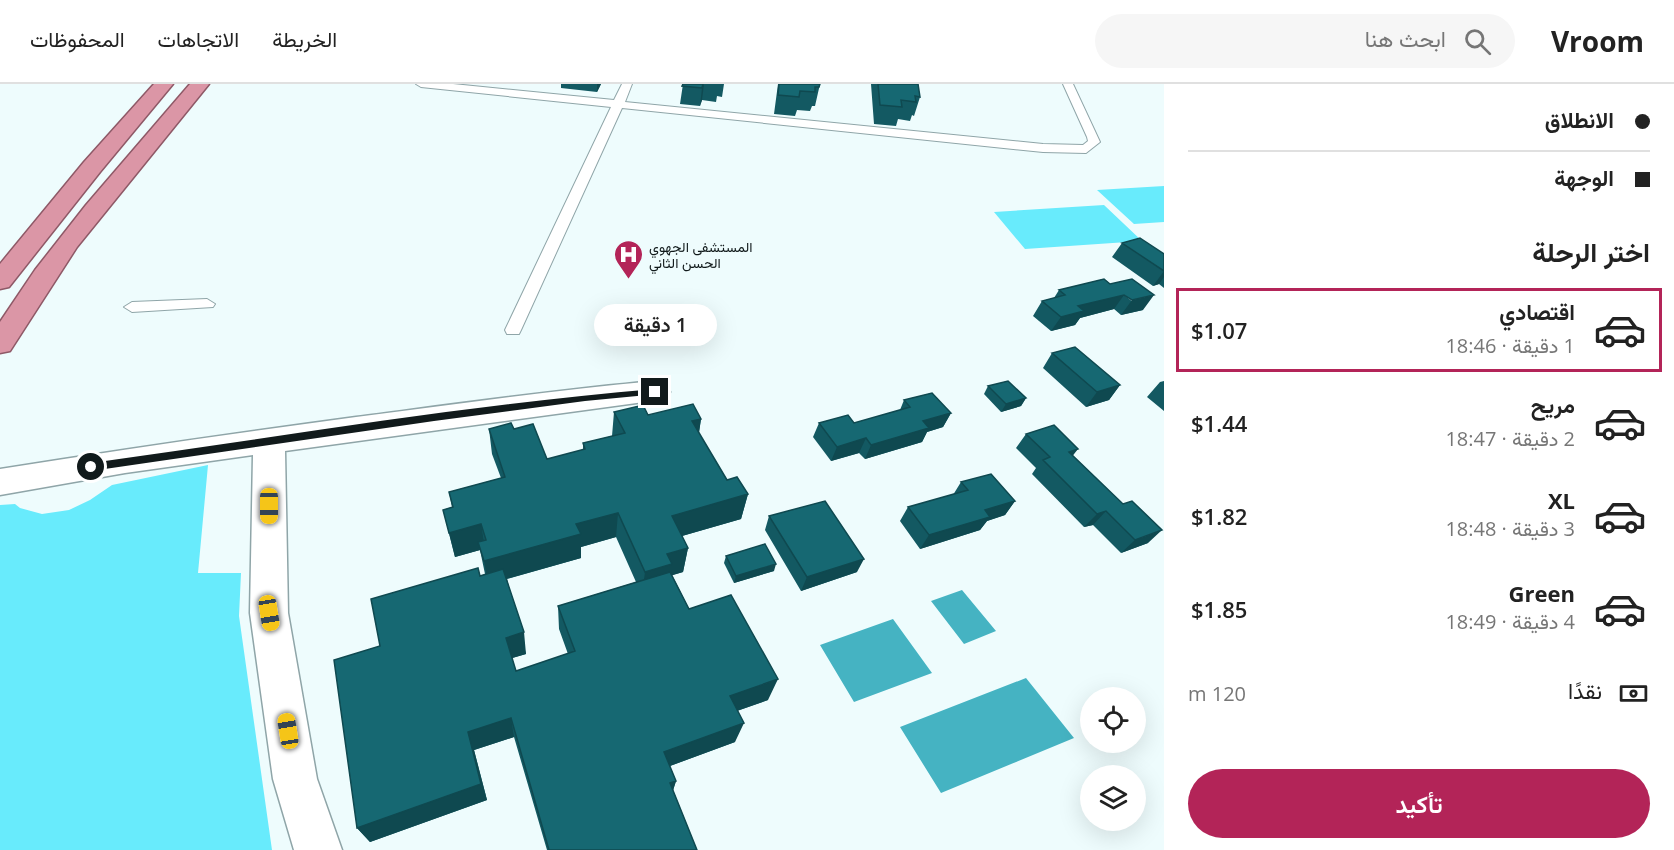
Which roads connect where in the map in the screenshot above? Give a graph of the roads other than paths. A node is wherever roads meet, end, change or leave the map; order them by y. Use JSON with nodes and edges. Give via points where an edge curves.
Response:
{"nodes":[{"id":1,"x":164,"y":84,"type":"edge"},
{"id":2,"x":200,"y":84,"type":"edge"},
{"id":3,"x":421,"y":84,"type":"edge"},
{"id":4,"x":627,"y":84,"type":"edge"},
{"id":5,"x":1068,"y":84,"type":"edge"},
{"id":6,"x":618,"y":105,"type":"junction"},
{"id":7,"x":0,"y":281,"type":"edge"},
{"id":8,"x":207,"y":304,"type":"dead end"},
{"id":9,"x":132,"y":307,"type":"dead end"},
{"id":10,"x":513,"y":330,"type":"dead end"},
{"id":11,"x":0,"y":344,"type":"edge"},
{"id":12,"x":655,"y":392,"type":"dead end"},
{"id":13,"x":269,"y":442,"type":"junction"},
{"id":14,"x":0,"y":482,"type":"edge"},
{"id":15,"x":318,"y":850,"type":"edge"}],
"edges":[{"from":1,"to":7,"type":"highway"},
{"from":2,"to":11,"type":"highway","via":[[75,236],[21,308]]},
{"from":3,"to":6,"type":"lane"},
{"from":4,"to":6,"type":"lane"},
{"from":5,"to":6,"type":"lane","via":[[1093,137],[1094,142],[1086,149],[1043,148]]},
{"from":6,"to":10,"type":"lane"},
{"from":8,"to":9,"type":"lane"},
{"from":12,"to":13,"type":"street"},
{"from":13,"to":14,"type":"street"},
{"from":13,"to":15,"type":"street","via":[[269,613],[295,779]]}]}
